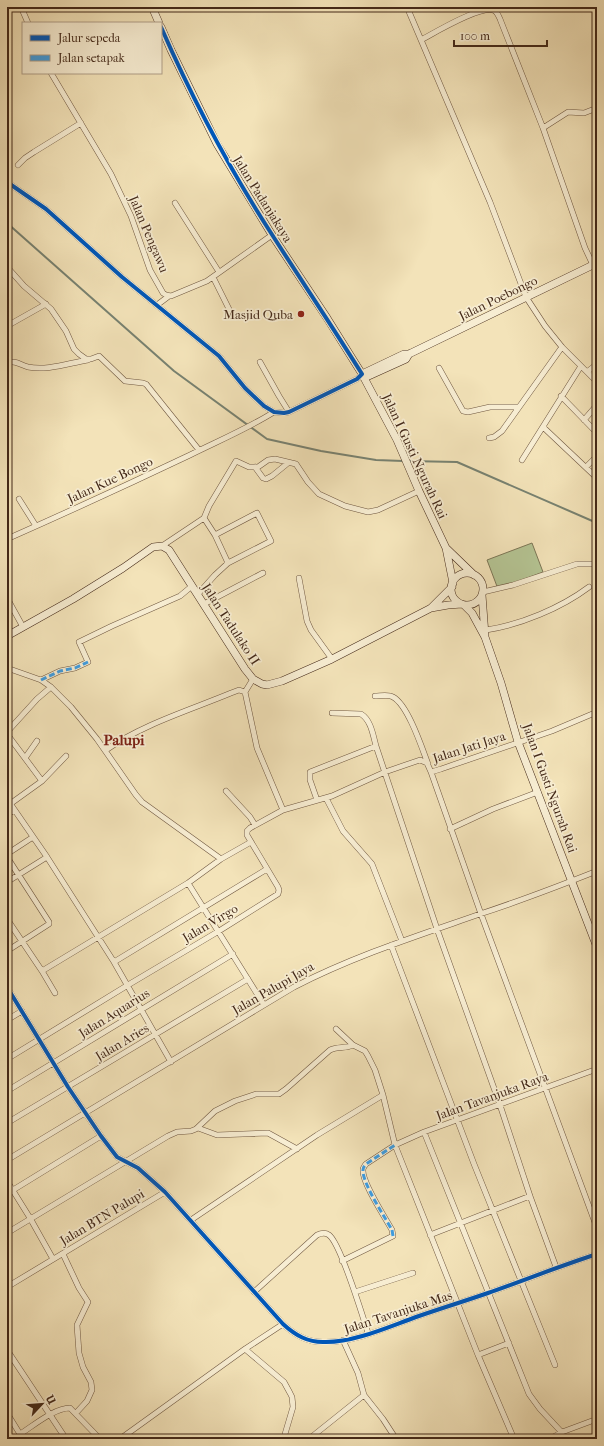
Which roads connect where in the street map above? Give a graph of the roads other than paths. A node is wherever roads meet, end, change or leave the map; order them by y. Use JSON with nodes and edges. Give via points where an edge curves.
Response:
{"nodes":[{"id":1,"x":21,"y":7,"type":"edge"},
{"id":2,"x":152,"y":7,"type":"edge"},
{"id":3,"x":407,"y":7,"type":"edge"},
{"id":4,"x":28,"y":22,"type":"edge"},
{"id":5,"x":159,"y":22,"type":"edge"},
{"id":6,"x":162,"y":29,"type":"edge"},
{"id":7,"x":421,"y":40,"type":"junction"},
{"id":8,"x":52,"y":74,"type":"edge"},
{"id":9,"x":597,"y":108,"type":"edge"},
{"id":10,"x":81,"y":123,"type":"junction"},
{"id":11,"x":543,"y":128,"type":"junction"},
{"id":12,"x":18,"y":165,"type":"dead end"},
{"id":13,"x":7,"y":182,"type":"edge"},
{"id":14,"x":175,"y":203,"type":"dead end"},
{"id":15,"x":272,"y":235,"type":"junction"},
{"id":16,"x":595,"y":264,"type":"edge"},
{"id":17,"x":7,"y":267,"type":"edge"},
{"id":18,"x":9,"y":271,"type":"edge"},
{"id":19,"x":219,"y":272,"type":"junction"},
{"id":20,"x":212,"y":277,"type":"junction"},
{"id":21,"x":169,"y":296,"type":"junction"},
{"id":22,"x":526,"y":296,"type":"junction"},
{"id":23,"x":46,"y":304,"type":"junction"},
{"id":24,"x":157,"y":305,"type":"junction"},
{"id":25,"x":229,"y":309,"type":"dead end"},
{"id":26,"x":7,"y":326,"type":"edge"},
{"id":27,"x":562,"y":347,"type":"junction"},
{"id":28,"x":91,"y":359,"type":"junction"},
{"id":29,"x":260,"y":362,"type":"dead end"},
{"id":30,"x":7,"y":363,"type":"edge"},
{"id":31,"x":597,"y":364,"type":"edge"},
{"id":32,"x":581,"y":366,"type":"junction"},
{"id":33,"x":439,"y":368,"type":"dead end"},
{"id":34,"x":587,"y":372,"type":"junction"},
{"id":35,"x":361,"y":377,"type":"junction"},
{"id":36,"x":597,"y":382,"type":"edge"},
{"id":37,"x":561,"y":396,"type":"junction"},
{"id":38,"x":597,"y":405,"type":"edge"},
{"id":39,"x":519,"y":407,"type":"junction"},
{"id":40,"x":274,"y":412,"type":"junction"},
{"id":41,"x":289,"y":412,"type":"junction"},
{"id":42,"x":584,"y":420,"type":"junction"},
{"id":43,"x":543,"y":427,"type":"junction"},
{"id":44,"x":597,"y":433,"type":"edge"},
{"id":45,"x":489,"y":438,"type":"dead end"},
{"id":46,"x":199,"y":450,"type":"junction"},
{"id":47,"x":597,"y":456,"type":"edge"},
{"id":48,"x":522,"y":460,"type":"dead end"},
{"id":49,"x":288,"y":463,"type":"junction"},
{"id":50,"x":254,"y":467,"type":"junction"},
{"id":51,"x":586,"y":468,"type":"junction"},
{"id":52,"x":597,"y":478,"type":"edge"},
{"id":53,"x":419,"y":491,"type":"junction"},
{"id":54,"x":19,"y":499,"type":"dead end"},
{"id":55,"x":204,"y":518,"type":"junction"},
{"id":56,"x":36,"y":526,"type":"junction"},
{"id":57,"x":215,"y":535,"type":"junction"},
{"id":58,"x":7,"y":539,"type":"edge"},
{"id":59,"x":162,"y":546,"type":"junction"},
{"id":60,"x":446,"y":548,"type":"junction"},
{"id":61,"x":228,"y":563,"type":"junction"},
{"id":62,"x":595,"y":564,"type":"dead end"},
{"id":63,"x":263,"y":573,"type":"dead end"},
{"id":64,"x":474,"y":575,"type":"junction"},
{"id":65,"x":299,"y":578,"type":"dead end"},
{"id":66,"x":452,"y":585,"type":"junction"},
{"id":67,"x":192,"y":586,"type":"junction"},
{"id":68,"x":589,"y":586,"type":"dead end"},
{"id":69,"x":483,"y":593,"type":"junction"},
{"id":70,"x":198,"y":594,"type":"junction"},
{"id":71,"x":7,"y":598,"type":"edge"},
{"id":72,"x":204,"y":604,"type":"junction"},
{"id":73,"x":463,"y":604,"type":"junction"},
{"id":74,"x":431,"y":608,"type":"junction"},
{"id":75,"x":23,"y":627,"type":"junction"},
{"id":76,"x":485,"y":633,"type":"junction"},
{"id":77,"x":7,"y":636,"type":"edge"},
{"id":78,"x":332,"y":659,"type":"junction"},
{"id":79,"x":7,"y":668,"type":"edge"},
{"id":80,"x":253,"y":679,"type":"junction"},
{"id":81,"x":41,"y":680,"type":"junction"},
{"id":82,"x":52,"y":687,"type":"junction"},
{"id":83,"x":244,"y":692,"type":"junction"},
{"id":84,"x":375,"y":696,"type":"dead end"},
{"id":85,"x":597,"y":712,"type":"edge"},
{"id":86,"x":332,"y":713,"type":"dead end"},
{"id":87,"x":7,"y":733,"type":"edge"},
{"id":88,"x":37,"y":741,"type":"dead end"},
{"id":89,"x":518,"y":742,"type":"junction"},
{"id":90,"x":376,"y":746,"type":"junction"},
{"id":91,"x":106,"y":750,"type":"junction"},
{"id":92,"x":66,"y":756,"type":"dead end"},
{"id":93,"x":25,"y":758,"type":"junction"},
{"id":94,"x":428,"y":765,"type":"junction"},
{"id":95,"x":385,"y":772,"type":"junction"},
{"id":96,"x":431,"y":772,"type":"junction"},
{"id":97,"x":42,"y":781,"type":"junction"},
{"id":98,"x":226,"y":792,"type":"dead end"},
{"id":99,"x":538,"y":792,"type":"junction"},
{"id":100,"x":326,"y":798,"type":"junction"},
{"id":101,"x":317,"y":800,"type":"junction"},
{"id":102,"x":9,"y":801,"type":"edge"},
{"id":103,"x":14,"y":810,"type":"junction"},
{"id":104,"x":283,"y":810,"type":"junction"},
{"id":105,"x":7,"y":814,"type":"edge"},
{"id":106,"x":255,"y":825,"type":"junction"},
{"id":107,"x":450,"y":829,"type":"junction"},
{"id":108,"x":33,"y":837,"type":"junction"},
{"id":109,"x":251,"y":842,"type":"junction"},
{"id":110,"x":7,"y":854,"type":"edge"},
{"id":111,"x":7,"y":857,"type":"edge"},
{"id":112,"x":47,"y":857,"type":"junction"},
{"id":113,"x":221,"y":859,"type":"junction"},
{"id":114,"x":266,"y":869,"type":"junction"},
{"id":115,"x":597,"y":871,"type":"edge"},
{"id":116,"x":18,"y":874,"type":"junction"},
{"id":117,"x":572,"y":881,"type":"junction"},
{"id":118,"x":7,"y":882,"type":"edge"},
{"id":119,"x":188,"y":883,"type":"junction"},
{"id":120,"x":205,"y":908,"type":"junction"},
{"id":121,"x":481,"y":914,"type":"junction"},
{"id":122,"x":7,"y":919,"type":"edge"},
{"id":123,"x":437,"y":929,"type":"junction"},
{"id":124,"x":219,"y":931,"type":"junction"},
{"id":125,"x":99,"y":938,"type":"junction"},
{"id":126,"x":22,"y":941,"type":"junction"},
{"id":127,"x":402,"y":941,"type":"junction"},
{"id":128,"x":391,"y":945,"type":"junction"},
{"id":129,"x":597,"y":946,"type":"edge"},
{"id":130,"x":7,"y":951,"type":"edge"},
{"id":131,"x":233,"y":954,"type":"junction"},
{"id":132,"x":114,"y":962,"type":"junction"},
{"id":133,"x":42,"y":971,"type":"junction"},
{"id":134,"x":248,"y":979,"type":"junction"},
{"id":135,"x":128,"y":985,"type":"junction"},
{"id":136,"x":8,"y":989,"type":"edge"},
{"id":137,"x":55,"y":993,"type":"dead end"},
{"id":138,"x":264,"y":1005,"type":"junction"},
{"id":139,"x":141,"y":1009,"type":"junction"},
{"id":140,"x":22,"y":1010,"type":"junction"},
{"id":141,"x":7,"y":1020,"type":"edge"},
{"id":142,"x":336,"y":1029,"type":"dead end"},
{"id":143,"x":156,"y":1034,"type":"junction"},
{"id":144,"x":39,"y":1039,"type":"junction"},
{"id":145,"x":353,"y":1045,"type":"junction"},
{"id":146,"x":7,"y":1059,"type":"edge"},
{"id":147,"x":171,"y":1062,"type":"junction"},
{"id":148,"x":54,"y":1063,"type":"junction"},
{"id":149,"x":597,"y":1069,"type":"edge"},
{"id":150,"x":68,"y":1087,"type":"junction"},
{"id":151,"x":546,"y":1089,"type":"junction"},
{"id":152,"x":7,"y":1091,"type":"edge"},
{"id":153,"x":382,"y":1095,"type":"junction"},
{"id":154,"x":500,"y":1105,"type":"junction"},
{"id":155,"x":86,"y":1113,"type":"junction"},
{"id":156,"x":457,"y":1121,"type":"junction"},
{"id":157,"x":7,"y":1123,"type":"edge"},
{"id":158,"x":198,"y":1128,"type":"junction"},
{"id":159,"x":424,"y":1132,"type":"junction"},
{"id":160,"x":101,"y":1136,"type":"junction"},
{"id":161,"x":395,"y":1145,"type":"junction"},
{"id":162,"x":296,"y":1149,"type":"junction"},
{"id":163,"x":7,"y":1160,"type":"edge"},
{"id":164,"x":126,"y":1162,"type":"junction"},
{"id":165,"x":7,"y":1181,"type":"edge"},
{"id":166,"x":13,"y":1190,"type":"junction"},
{"id":167,"x":165,"y":1192,"type":"junction"},
{"id":168,"x":530,"y":1196,"type":"junction"},
{"id":169,"x":492,"y":1210,"type":"junction"},
{"id":170,"x":30,"y":1218,"type":"junction"},
{"id":171,"x":191,"y":1220,"type":"junction"},
{"id":172,"x":461,"y":1223,"type":"junction"},
{"id":173,"x":597,"y":1228,"type":"edge"},
{"id":174,"x":7,"y":1233,"type":"edge"},
{"id":175,"x":430,"y":1235,"type":"junction"},
{"id":176,"x":63,"y":1254,"type":"junction"},
{"id":177,"x":597,"y":1254,"type":"edge"},
{"id":178,"x":53,"y":1259,"type":"junction"},
{"id":179,"x":342,"y":1261,"type":"junction"},
{"id":180,"x":556,"y":1267,"type":"junction"},
{"id":181,"x":413,"y":1273,"type":"dead end"},
{"id":182,"x":521,"y":1280,"type":"junction"},
{"id":183,"x":7,"y":1287,"type":"edge"},
{"id":184,"x":254,"y":1292,"type":"junction"},
{"id":185,"x":355,"y":1292,"type":"junction"},
{"id":186,"x":489,"y":1292,"type":"junction"},
{"id":187,"x":457,"y":1303,"type":"junction"},
{"id":188,"x":283,"y":1324,"type":"junction"},
{"id":189,"x":368,"y":1333,"type":"junction"},
{"id":190,"x":343,"y":1340,"type":"junction"},
{"id":191,"x":509,"y":1343,"type":"junction"},
{"id":192,"x":245,"y":1349,"type":"junction"},
{"id":193,"x":7,"y":1350,"type":"edge"},
{"id":194,"x":478,"y":1354,"type":"junction"},
{"id":195,"x":555,"y":1366,"type":"dead end"},
{"id":196,"x":364,"y":1395,"type":"junction"},
{"id":197,"x":7,"y":1413,"type":"edge"},
{"id":198,"x":76,"y":1413,"type":"junction"},
{"id":199,"x":50,"y":1415,"type":"junction"},
{"id":200,"x":597,"y":1419,"type":"edge"},
{"id":201,"x":562,"y":1432,"type":"junction"},
{"id":202,"x":285,"y":1434,"type":"dead end"},
{"id":203,"x":22,"y":1437,"type":"edge"},
{"id":204,"x":66,"y":1439,"type":"edge"},
{"id":205,"x":100,"y":1439,"type":"edge"},
{"id":206,"x":120,"y":1439,"type":"edge"},
{"id":207,"x":309,"y":1439,"type":"edge"},
{"id":208,"x":396,"y":1439,"type":"edge"},
{"id":209,"x":514,"y":1439,"type":"edge"},
{"id":210,"x":550,"y":1439,"type":"edge"},
{"id":211,"x":568,"y":1439,"type":"edge"}],
"edges":[{"from":1,"to":4,"type":"street"},
{"from":2,"to":5,"type":"main road"},
{"from":3,"to":7,"type":"street"},
{"from":6,"to":15,"type":"main road","name":"Jalan Padanjakaya","via":[[217,144]]},
{"from":7,"to":11,"type":"street","via":[[474,14],[494,10],[500,19]]},
{"from":7,"to":22,"type":"street","via":[[490,202]]},
{"from":8,"to":10,"type":"street","name":"Jalan Pengawu"},
{"from":9,"to":11,"type":"street","via":[[584,113],[568,112]]},
{"from":10,"to":12,"type":"street"},
{"from":10,"to":21,"type":"street","name":"Jalan Pengawu","via":[[131,216],[153,274],[163,293]]},
{"from":11,"to":16,"type":"street"},
{"from":13,"to":24,"type":"street","via":[[46,210]]},
{"from":14,"to":19,"type":"street"},
{"from":15,"to":19,"type":"street"},
{"from":15,"to":35,"type":"main road","name":"Jalan Padanjakaya","via":[[327,318]]},
{"from":16,"to":22,"type":"main road","name":"Jalan Poebongo"},
{"from":17,"to":18,"type":"street"},
{"from":18,"to":23,"type":"street"},
{"from":19,"to":20,"type":"street"},
{"from":20,"to":21,"type":"street"},
{"from":20,"to":25,"type":"street"},
{"from":21,"to":24,"type":"street"},
{"from":22,"to":27,"type":"street"},
{"from":22,"to":35,"type":"main road","name":"Jalan Poebongo"},
{"from":23,"to":26,"type":"street"},
{"from":23,"to":28,"type":"street","via":[[66,331],[74,349],[83,357]]},
{"from":24,"to":40,"type":"street","via":[[219,356],[245,388]]},
{"from":27,"to":32,"type":"street"},
{"from":27,"to":39,"type":"street"},
{"from":28,"to":30,"type":"street","via":[[42,368]]},
{"from":28,"to":46,"type":"street","via":[[99,356],[125,381],[146,384]]},
{"from":29,"to":41,"type":"street"},
{"from":31,"to":34,"type":"street"},
{"from":32,"to":34,"type":"street"},
{"from":32,"to":37,"type":"street"},
{"from":33,"to":39,"type":"street","via":[[462,411],[490,407]]},
{"from":34,"to":36,"type":"street"},
{"from":35,"to":41,"type":"street"},
{"from":35,"to":53,"type":"main road","name":"Jalan I Gusti Ngurah Rai","via":[[397,440]]},
{"from":37,"to":42,"type":"street"},
{"from":37,"to":43,"type":"street"},
{"from":38,"to":42,"type":"street"},
{"from":39,"to":45,"type":"street","via":[[502,431]]},
{"from":40,"to":41,"type":"street"},
{"from":40,"to":46,"type":"street","name":"Jalan Kue Bongo"},
{"from":42,"to":44,"type":"street"},
{"from":43,"to":48,"type":"street"},
{"from":43,"to":51,"type":"street"},
{"from":46,"to":56,"type":"street","name":"Jalan Kue Bongo"},
{"from":47,"to":51,"type":"street"},
{"from":49,"to":50,"type":"street","via":[[275,459]]},
{"from":49,"to":50,"type":"street","via":[[266,479]]},
{"from":49,"to":53,"type":"street","via":[[296,464],[319,494],[345,506],[368,512]]},
{"from":50,"to":55,"type":"street","via":[[236,461],[208,506]]},
{"from":51,"to":52,"type":"street"},
{"from":53,"to":60,"type":"main road","name":"Jalan I Gusti Ngurah Rai"},
{"from":54,"to":56,"type":"street"},
{"from":55,"to":57,"type":"street"},
{"from":55,"to":59,"type":"street"},
{"from":56,"to":58,"type":"street","name":"Jalan Kue Bongo"},
{"from":57,"to":61,"type":"street"},
{"from":57,"to":61,"type":"street","via":[[257,514],[271,540]]},
{"from":59,"to":67,"type":"main road","name":"Jalan Tadulako II","via":[[169,550]]},
{"from":59,"to":75,"type":"main road","via":[[153,547],[123,568]]},
{"from":60,"to":64,"type":"main road","name":"Jalan I Gusti Ngurah Rai"},
{"from":60,"to":66,"type":"main road","name":"Jalan I Gusti Ngurah Rai"},
{"from":61,"to":70,"type":"street"},
{"from":62,"to":69,"type":"street","via":[[577,564]]},
{"from":63,"to":72,"type":"street"},
{"from":64,"to":66,"type":"main road","via":[[464,574],[455,579]]},
{"from":64,"to":69,"type":"main road","via":[[481,581]]},
{"from":65,"to":78,"type":"street","via":[[307,621]]},
{"from":66,"to":73,"type":"main road","via":[[453,595]]},
{"from":66,"to":74,"type":"main road","name":"Jalan Tadulako II"},
{"from":67,"to":70,"type":"main road","name":"Jalan Tadulako II"},
{"from":67,"to":81,"type":"street","via":[[180,596],[79,642],[88,662]]},
{"from":68,"to":76,"type":"street","via":[[573,597],[532,617]]},
{"from":69,"to":73,"type":"main road","via":[[473,604]]},
{"from":69,"to":76,"type":"main road","name":"Jalan I Gusti Ngurah Rai"},
{"from":70,"to":72,"type":"main road","name":"Jalan Tadulako II"},
{"from":71,"to":75,"type":"street"},
{"from":72,"to":80,"type":"main road","name":"Jalan Tadulako II"},
{"from":73,"to":74,"type":"main road"},
{"from":73,"to":76,"type":"main road","name":"Jalan I Gusti Ngurah Rai"},
{"from":74,"to":78,"type":"main road","name":"Jalan Tadulako II"},
{"from":75,"to":77,"type":"main road"},
{"from":76,"to":89,"type":"main road","name":"Jalan I Gusti Ngurah Rai"},
{"from":78,"to":80,"type":"main road","name":"Jalan Tadulako II","via":[[274,684],[262,684]]},
{"from":79,"to":81,"type":"street"},
{"from":80,"to":83,"type":"street"},
{"from":81,"to":82,"type":"street"},
{"from":82,"to":87,"type":"street","via":[[37,699]]},
{"from":82,"to":91,"type":"street"},
{"from":83,"to":91,"type":"street","via":[[235,691],[150,726],[125,737]]},
{"from":83,"to":104,"type":"street","via":[[257,748]]},
{"from":84,"to":94,"type":"street","via":[[391,696],[400,704],[413,726]]},
{"from":85,"to":89,"type":"street","name":"Jalan Jati Jaya"},
{"from":86,"to":90,"type":"street","via":[[365,716]]},
{"from":87,"to":93,"type":"street"},
{"from":88,"to":93,"type":"street"},
{"from":89,"to":96,"type":"street","name":"Jalan Jati Jaya"},
{"from":89,"to":99,"type":"main road","name":"Jalan I Gusti Ngurah Rai"},
{"from":90,"to":95,"type":"street"},
{"from":90,"to":101,"type":"street","via":[[310,772]]},
{"from":91,"to":113,"type":"street","via":[[131,790],[142,802]]},
{"from":92,"to":97,"type":"street"},
{"from":93,"to":97,"type":"street"},
{"from":94,"to":95,"type":"street","name":"Jalan Jati Jaya","via":[[420,760]]},
{"from":94,"to":96,"type":"street","name":"Jalan Jati Jaya"},
{"from":95,"to":100,"type":"street","name":"Jalan Jati Jaya"},
{"from":95,"to":123,"type":"street"},
{"from":96,"to":107,"type":"street"},
{"from":97,"to":102,"type":"street"},
{"from":98,"to":106,"type":"street"},
{"from":99,"to":107,"type":"street"},
{"from":99,"to":117,"type":"main road","name":"Jalan I Gusti Ngurah Rai"},
{"from":100,"to":101,"type":"street","name":"Jalan Jati Jaya"},
{"from":100,"to":127,"type":"street","via":[[342,831],[372,864]]},
{"from":101,"to":104,"type":"street","name":"Jalan Jati Jaya"},
{"from":102,"to":103,"type":"street"},
{"from":103,"to":105,"type":"street"},
{"from":103,"to":108,"type":"street"},
{"from":104,"to":106,"type":"street"},
{"from":106,"to":109,"type":"street","via":[[247,832]]},
{"from":107,"to":121,"type":"street"},
{"from":108,"to":110,"type":"street"},
{"from":108,"to":112,"type":"street"},
{"from":109,"to":113,"type":"street"},
{"from":109,"to":114,"type":"street","name":"Jalan Virgo"},
{"from":111,"to":116,"type":"street"},
{"from":112,"to":116,"type":"street"},
{"from":112,"to":125,"type":"street"},
{"from":113,"to":119,"type":"street"},
{"from":114,"to":120,"type":"street","name":"Jalan Virgo"},
{"from":114,"to":124,"type":"street","name":"Jalan Virgo","via":[[278,887],[278,894]]},
{"from":115,"to":117,"type":"street","name":"Jalan Palupi Jaya"},
{"from":116,"to":118,"type":"street"},
{"from":116,"to":126,"type":"street","via":[[49,922]]},
{"from":117,"to":121,"type":"street","name":"Jalan Palupi Jaya"},
{"from":117,"to":129,"type":"main road","name":"Jalan I Gusti Ngurah Rai"},
{"from":119,"to":120,"type":"street"},
{"from":119,"to":125,"type":"street"},
{"from":120,"to":124,"type":"street"},
{"from":120,"to":132,"type":"street","name":"Jalan Virgo"},
{"from":121,"to":123,"type":"street","name":"Jalan Palupi Jaya"},
{"from":121,"to":151,"type":"street"},
{"from":122,"to":126,"type":"street"},
{"from":123,"to":127,"type":"street","name":"Jalan Palupi Jaya"},
{"from":123,"to":154,"type":"street"},
{"from":124,"to":131,"type":"street"},
{"from":124,"to":135,"type":"street","name":"Jalan Virgo"},
{"from":125,"to":132,"type":"street"},
{"from":125,"to":133,"type":"street"},
{"from":126,"to":130,"type":"street"},
{"from":126,"to":133,"type":"street"},
{"from":127,"to":128,"type":"street","name":"Jalan Palupi Jaya"},
{"from":128,"to":138,"type":"street","name":"Jalan Palupi Jaya","via":[[325,971]]},
{"from":128,"to":156,"type":"street"},
{"from":131,"to":134,"type":"street"},
{"from":131,"to":139,"type":"street","name":"Jalan Aquarius"},
{"from":132,"to":135,"type":"street"},
{"from":133,"to":137,"type":"street"},
{"from":134,"to":138,"type":"street"},
{"from":134,"to":143,"type":"street","name":"Jalan Aries"},
{"from":135,"to":139,"type":"street"},
{"from":135,"to":144,"type":"street","name":"Jalan Virgo"},
{"from":136,"to":140,"type":"street","name":"Jalan BTN Palupi"},
{"from":138,"to":147,"type":"street","name":"Jalan Palupi Jaya"},
{"from":139,"to":143,"type":"street"},
{"from":139,"to":148,"type":"street","name":"Jalan Aquarius"},
{"from":140,"to":141,"type":"street"},
{"from":140,"to":144,"type":"street","name":"Jalan BTN Palupi"},
{"from":142,"to":145,"type":"street","name":"Jalan Tavanjuka Mas"},
{"from":143,"to":147,"type":"street"},
{"from":143,"to":150,"type":"street","name":"Jalan Aries"},
{"from":144,"to":146,"type":"street","name":"Jalan Virgo"},
{"from":144,"to":148,"type":"street","name":"Jalan BTN Palupi"},
{"from":145,"to":153,"type":"street","name":"Jalan Tavanjuka Mas","via":[[368,1056]]},
{"from":145,"to":158,"type":"street","via":[[330,1050],[279,1094],[256,1094],[235,1101],[215,1111]]},
{"from":147,"to":155,"type":"street","name":"Jalan Palupi Jaya"},
{"from":148,"to":150,"type":"street","name":"Jalan BTN Palupi"},
{"from":148,"to":152,"type":"street","name":"Jalan Aquarius"},
{"from":149,"to":151,"type":"street","name":"Jalan Tavanjuka Raya"},
{"from":150,"to":155,"type":"street","name":"Jalan BTN Palupi"},
{"from":150,"to":157,"type":"street","name":"Jalan Aries"},
{"from":151,"to":154,"type":"street","name":"Jalan Tavanjuka Raya"},
{"from":151,"to":173,"type":"street"},
{"from":153,"to":161,"type":"street","name":"Jalan Tavanjuka Mas"},
{"from":153,"to":162,"type":"street"},
{"from":154,"to":156,"type":"street","name":"Jalan Tavanjuka Raya"},
{"from":154,"to":168,"type":"street"},
{"from":155,"to":160,"type":"street","name":"Jalan BTN Palupi"},
{"from":155,"to":163,"type":"street","name":"Jalan Palupi Jaya"},
{"from":156,"to":159,"type":"street","name":"Jalan Tavanjuka Raya"},
{"from":156,"to":169,"type":"street"},
{"from":158,"to":162,"type":"street","via":[[217,1135],[268,1133]]},
{"from":158,"to":164,"type":"street","via":[[174,1133]]},
{"from":159,"to":161,"type":"street","name":"Jalan Tavanjuka Raya"},
{"from":159,"to":172,"type":"street"},
{"from":160,"to":164,"type":"street","name":"Jalan BTN Palupi","via":[[117,1157]]},
{"from":160,"to":166,"type":"street"},
{"from":161,"to":175,"type":"street","name":"Jalan Tavanjuka Mas"},
{"from":161,"to":179,"type":"street","name":"Jalan Tavanjuka Raya","via":[[363,1167],[370,1190],[394,1236]]},
{"from":162,"to":171,"type":"street"},
{"from":164,"to":167,"type":"street","name":"Jalan BTN Palupi","via":[[138,1168]]},
{"from":164,"to":170,"type":"street"},
{"from":165,"to":166,"type":"street"},
{"from":166,"to":170,"type":"street"},
{"from":167,"to":171,"type":"street","name":"Jalan Tavanjuka Mas"},
{"from":167,"to":176,"type":"street","name":"Jalan BTN Palupi"},
{"from":168,"to":169,"type":"street"},
{"from":168,"to":180,"type":"street"},
{"from":169,"to":172,"type":"street"},
{"from":169,"to":182,"type":"street"},
{"from":170,"to":174,"type":"street"},
{"from":170,"to":178,"type":"street"},
{"from":171,"to":184,"type":"street","name":"Jalan Tavanjuka Mas"},
{"from":172,"to":175,"type":"street"},
{"from":172,"to":186,"type":"street"},
{"from":175,"to":187,"type":"street","name":"Jalan Tavanjuka Mas"},
{"from":176,"to":178,"type":"street","name":"Jalan BTN Palupi"},
{"from":176,"to":198,"type":"street","via":[[88,1302],[77,1325],[79,1353],[92,1390],[87,1401]]},
{"from":177,"to":180,"type":"street","name":"Jalan Tavanjuka Mas"},
{"from":178,"to":183,"type":"street","name":"Jalan BTN Palupi"},
{"from":179,"to":184,"type":"street","via":[[330,1235],[317,1235]]},
{"from":179,"to":185,"type":"street"},
{"from":180,"to":182,"type":"street","name":"Jalan Tavanjuka Mas"},
{"from":181,"to":185,"type":"street"},
{"from":182,"to":186,"type":"street","name":"Jalan Tavanjuka Mas"},
{"from":182,"to":195,"type":"street"},
{"from":184,"to":188,"type":"street","name":"Jalan Tavanjuka Mas"},
{"from":185,"to":189,"type":"street"},
{"from":186,"to":187,"type":"street","name":"Jalan Tavanjuka Mas"},
{"from":186,"to":191,"type":"street"},
{"from":187,"to":189,"type":"street","name":"Jalan Tavanjuka Mas"},
{"from":187,"to":194,"type":"street"},
{"from":188,"to":190,"type":"street","name":"Jalan Tavanjuka Mas","via":[[293,1334],[304,1339],[325,1342]]},
{"from":188,"to":192,"type":"street"},
{"from":189,"to":190,"type":"street","name":"Jalan Tavanjuka Mas"},
{"from":190,"to":196,"type":"street","via":[[358,1373]]},
{"from":191,"to":194,"type":"street"},
{"from":191,"to":201,"type":"street","via":[[529,1394],[540,1410]]},
{"from":192,"to":202,"type":"street","via":[[284,1382],[292,1397]]},
{"from":192,"to":206,"type":"street"},
{"from":193,"to":199,"type":"street"},
{"from":194,"to":209,"type":"street"},
{"from":196,"to":207,"type":"street"},
{"from":196,"to":208,"type":"street"},
{"from":197,"to":203,"type":"street"},
{"from":198,"to":199,"type":"street","via":[[70,1408],[64,1408]]},
{"from":198,"to":205,"type":"street"},
{"from":199,"to":203,"type":"street"},
{"from":199,"to":204,"type":"street"},
{"from":200,"to":201,"type":"street"},
{"from":201,"to":210,"type":"street"},
{"from":201,"to":211,"type":"street"}]}
